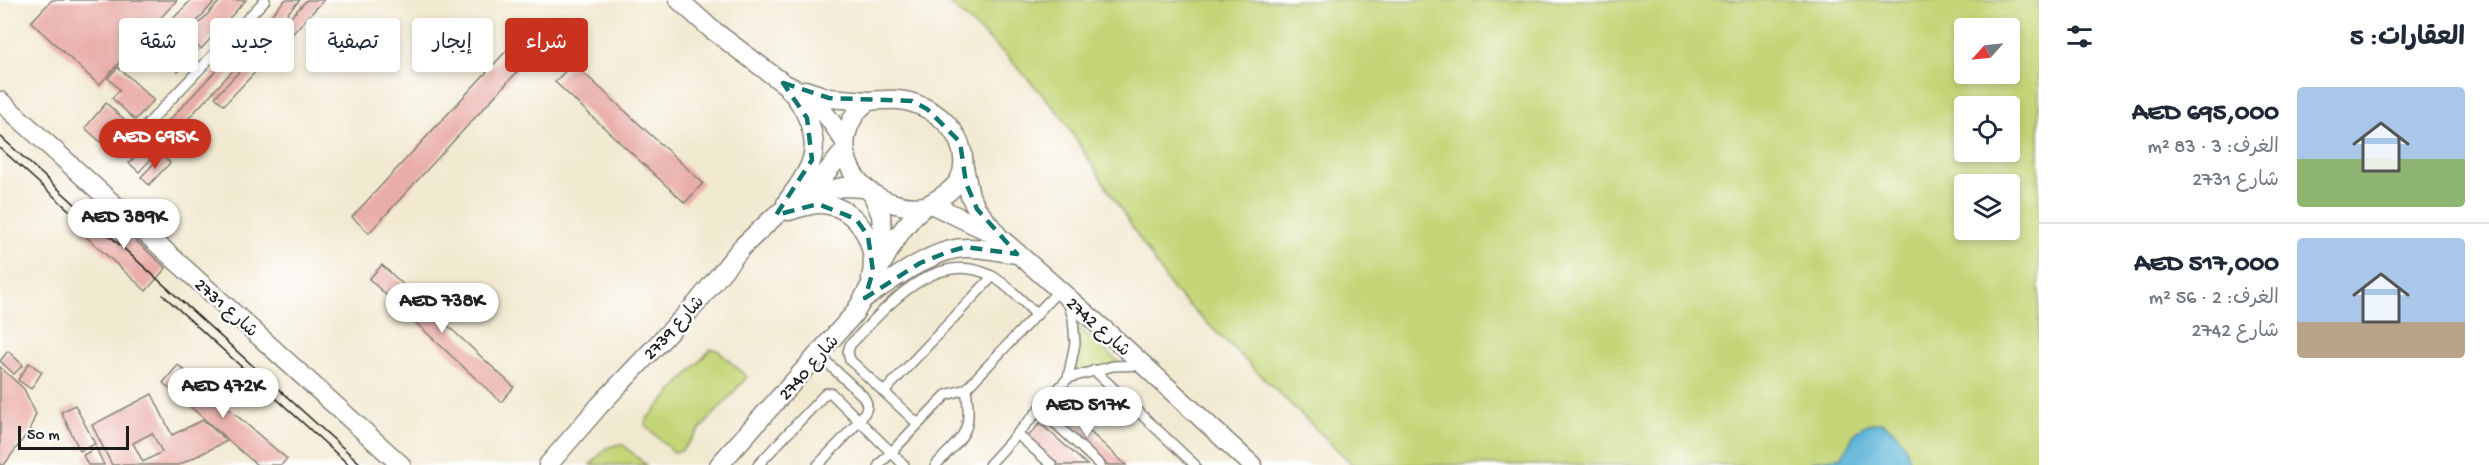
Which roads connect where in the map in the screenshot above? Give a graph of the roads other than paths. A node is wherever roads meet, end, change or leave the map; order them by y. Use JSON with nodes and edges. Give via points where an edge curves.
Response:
{"nodes":[{"id":1,"x":265,"y":0,"type":"edge"},
{"id":2,"x":679,"y":0,"type":"edge"},
{"id":3,"x":783,"y":82,"type":"junction"},
{"id":4,"x":0,"y":101,"type":"edge"},
{"id":5,"x":868,"y":101,"type":"junction"},
{"id":6,"x":845,"y":146,"type":"junction"},
{"id":7,"x":124,"y":149,"type":"dead end"},
{"id":8,"x":964,"y":166,"type":"junction"},
{"id":9,"x":869,"y":190,"type":"junction"},
{"id":10,"x":804,"y":195,"type":"junction"},
{"id":11,"x":928,"y":205,"type":"junction"},
{"id":12,"x":776,"y":215,"type":"junction"},
{"id":13,"x":999,"y":237,"type":"junction"},
{"id":14,"x":1017,"y":254,"type":"junction"},
{"id":15,"x":885,"y":260,"type":"junction"},
{"id":16,"x":992,"y":277,"type":"junction"},
{"id":17,"x":1062,"y":292,"type":"junction"},
{"id":18,"x":865,"y":298,"type":"junction"},
{"id":19,"x":1037,"y":315,"type":"junction"},
{"id":20,"x":819,"y":356,"type":"junction"},
{"id":21,"x":1144,"y":365,"type":"junction"},
{"id":22,"x":1094,"y":370,"type":"junction"},
{"id":23,"x":1068,"y":378,"type":"junction"},
{"id":24,"x":966,"y":389,"type":"junction"},
{"id":25,"x":884,"y":392,"type":"junction"},
{"id":26,"x":1040,"y":409,"type":"junction"},
{"id":27,"x":858,"y":420,"type":"junction"},
{"id":28,"x":918,"y":424,"type":"junction"},
{"id":29,"x":1017,"y":434,"type":"junction"},
{"id":30,"x":891,"y":452,"type":"junction"},
{"id":31,"x":401,"y":465,"type":"edge"},
{"id":32,"x":548,"y":465,"type":"edge"},
{"id":33,"x":719,"y":465,"type":"edge"},
{"id":34,"x":758,"y":465,"type":"edge"},
{"id":35,"x":818,"y":465,"type":"edge"},
{"id":36,"x":879,"y":465,"type":"edge"},
{"id":37,"x":904,"y":465,"type":"edge"},
{"id":38,"x":936,"y":465,"type":"edge"},
{"id":39,"x":989,"y":465,"type":"edge"},
{"id":40,"x":1052,"y":465,"type":"edge"},
{"id":41,"x":1100,"y":465,"type":"edge"},
{"id":42,"x":1195,"y":465,"type":"edge"},
{"id":43,"x":1252,"y":465,"type":"edge"}],
"edges":[{"from":1,"to":7,"type":"lane"},
{"from":2,"to":3,"type":"street"},
{"from":3,"to":5,"type":"street","via":[[829,98]]},
{"from":3,"to":6,"type":"street","via":[[811,97]]},
{"from":3,"to":12,"type":"street","via":[[807,118],[812,160]]},
{"from":4,"to":31,"type":"street","name":"شارع 2731"},
{"from":5,"to":6,"type":"street","via":[[854,116]]},
{"from":5,"to":8,"type":"street","via":[[912,102],[927,109],[946,122],[960,142]]},
{"from":6,"to":9,"type":"street","via":[[850,168]]},
{"from":6,"to":10,"type":"street","name":"شارع 2739","via":[[819,183]]},
{"from":8,"to":11,"type":"street","via":[[952,189]]},
{"from":8,"to":13,"type":"street","name":"شارع 2742","via":[[970,196]]},
{"from":9,"to":10,"type":"street","name":"شارع 2739","via":[[843,187]]},
{"from":9,"to":11,"type":"street","via":[[900,207]]},
{"from":9,"to":15,"type":"street","via":[[881,215]]},
{"from":10,"to":12,"type":"street","name":"شارع 2739"},
{"from":11,"to":13,"type":"street","name":"شارع 2742"},
{"from":11,"to":15,"type":"street","name":"شارع 2740","via":[[901,232]]},
{"from":12,"to":18,"type":"street","via":[[818,204],[838,208],[856,219],[868,236],[873,257]]},
{"from":12,"to":32,"type":"street","name":"شارع 2739","via":[[742,247],[696,304]]},
{"from":13,"to":14,"type":"street","name":"شارع 2742"},
{"from":14,"to":17,"type":"street","name":"شارع 2742"},
{"from":14,"to":18,"type":"street","via":[[965,248],[948,252],[920,263]]},
{"from":15,"to":18,"type":"street","name":"شارع 2740"},
{"from":16,"to":19,"type":"lane"},
{"from":16,"to":25,"type":"lane"},
{"from":16,"to":25,"type":"lane","via":[[956,269],[921,281],[901,292],[850,345],[850,360]]},
{"from":17,"to":19,"type":"lane"},
{"from":17,"to":21,"type":"street","name":"شارع 2742"},
{"from":17,"to":23,"type":"lane","via":[[1073,318],[1075,343]]},
{"from":18,"to":20,"type":"street","name":"شارع 2740"},
{"from":19,"to":24,"type":"lane"},
{"from":20,"to":27,"type":"lane","via":[[863,396],[866,410]]},
{"from":20,"to":33,"type":"street","name":"شارع 2740"},
{"from":21,"to":22,"type":"lane"},
{"from":21,"to":43,"type":"street","name":"شارع 2742"},
{"from":22,"to":23,"type":"lane"},
{"from":22,"to":42,"type":"lane"},
{"from":23,"to":26,"type":"lane"},
{"from":24,"to":28,"type":"lane","via":[[946,395]]},
{"from":24,"to":38,"type":"lane","via":[[970,414],[966,431]]},
{"from":25,"to":28,"type":"lane"},
{"from":26,"to":29,"type":"lane"},
{"from":26,"to":41,"type":"lane"},
{"from":27,"to":30,"type":"lane"},
{"from":27,"to":34,"type":"lane","via":[[831,393],[826,393]]},
{"from":27,"to":35,"type":"lane"},
{"from":28,"to":30,"type":"lane"},
{"from":29,"to":39,"type":"lane"},
{"from":29,"to":40,"type":"lane"},
{"from":30,"to":36,"type":"lane"},
{"from":30,"to":37,"type":"lane"}]}
